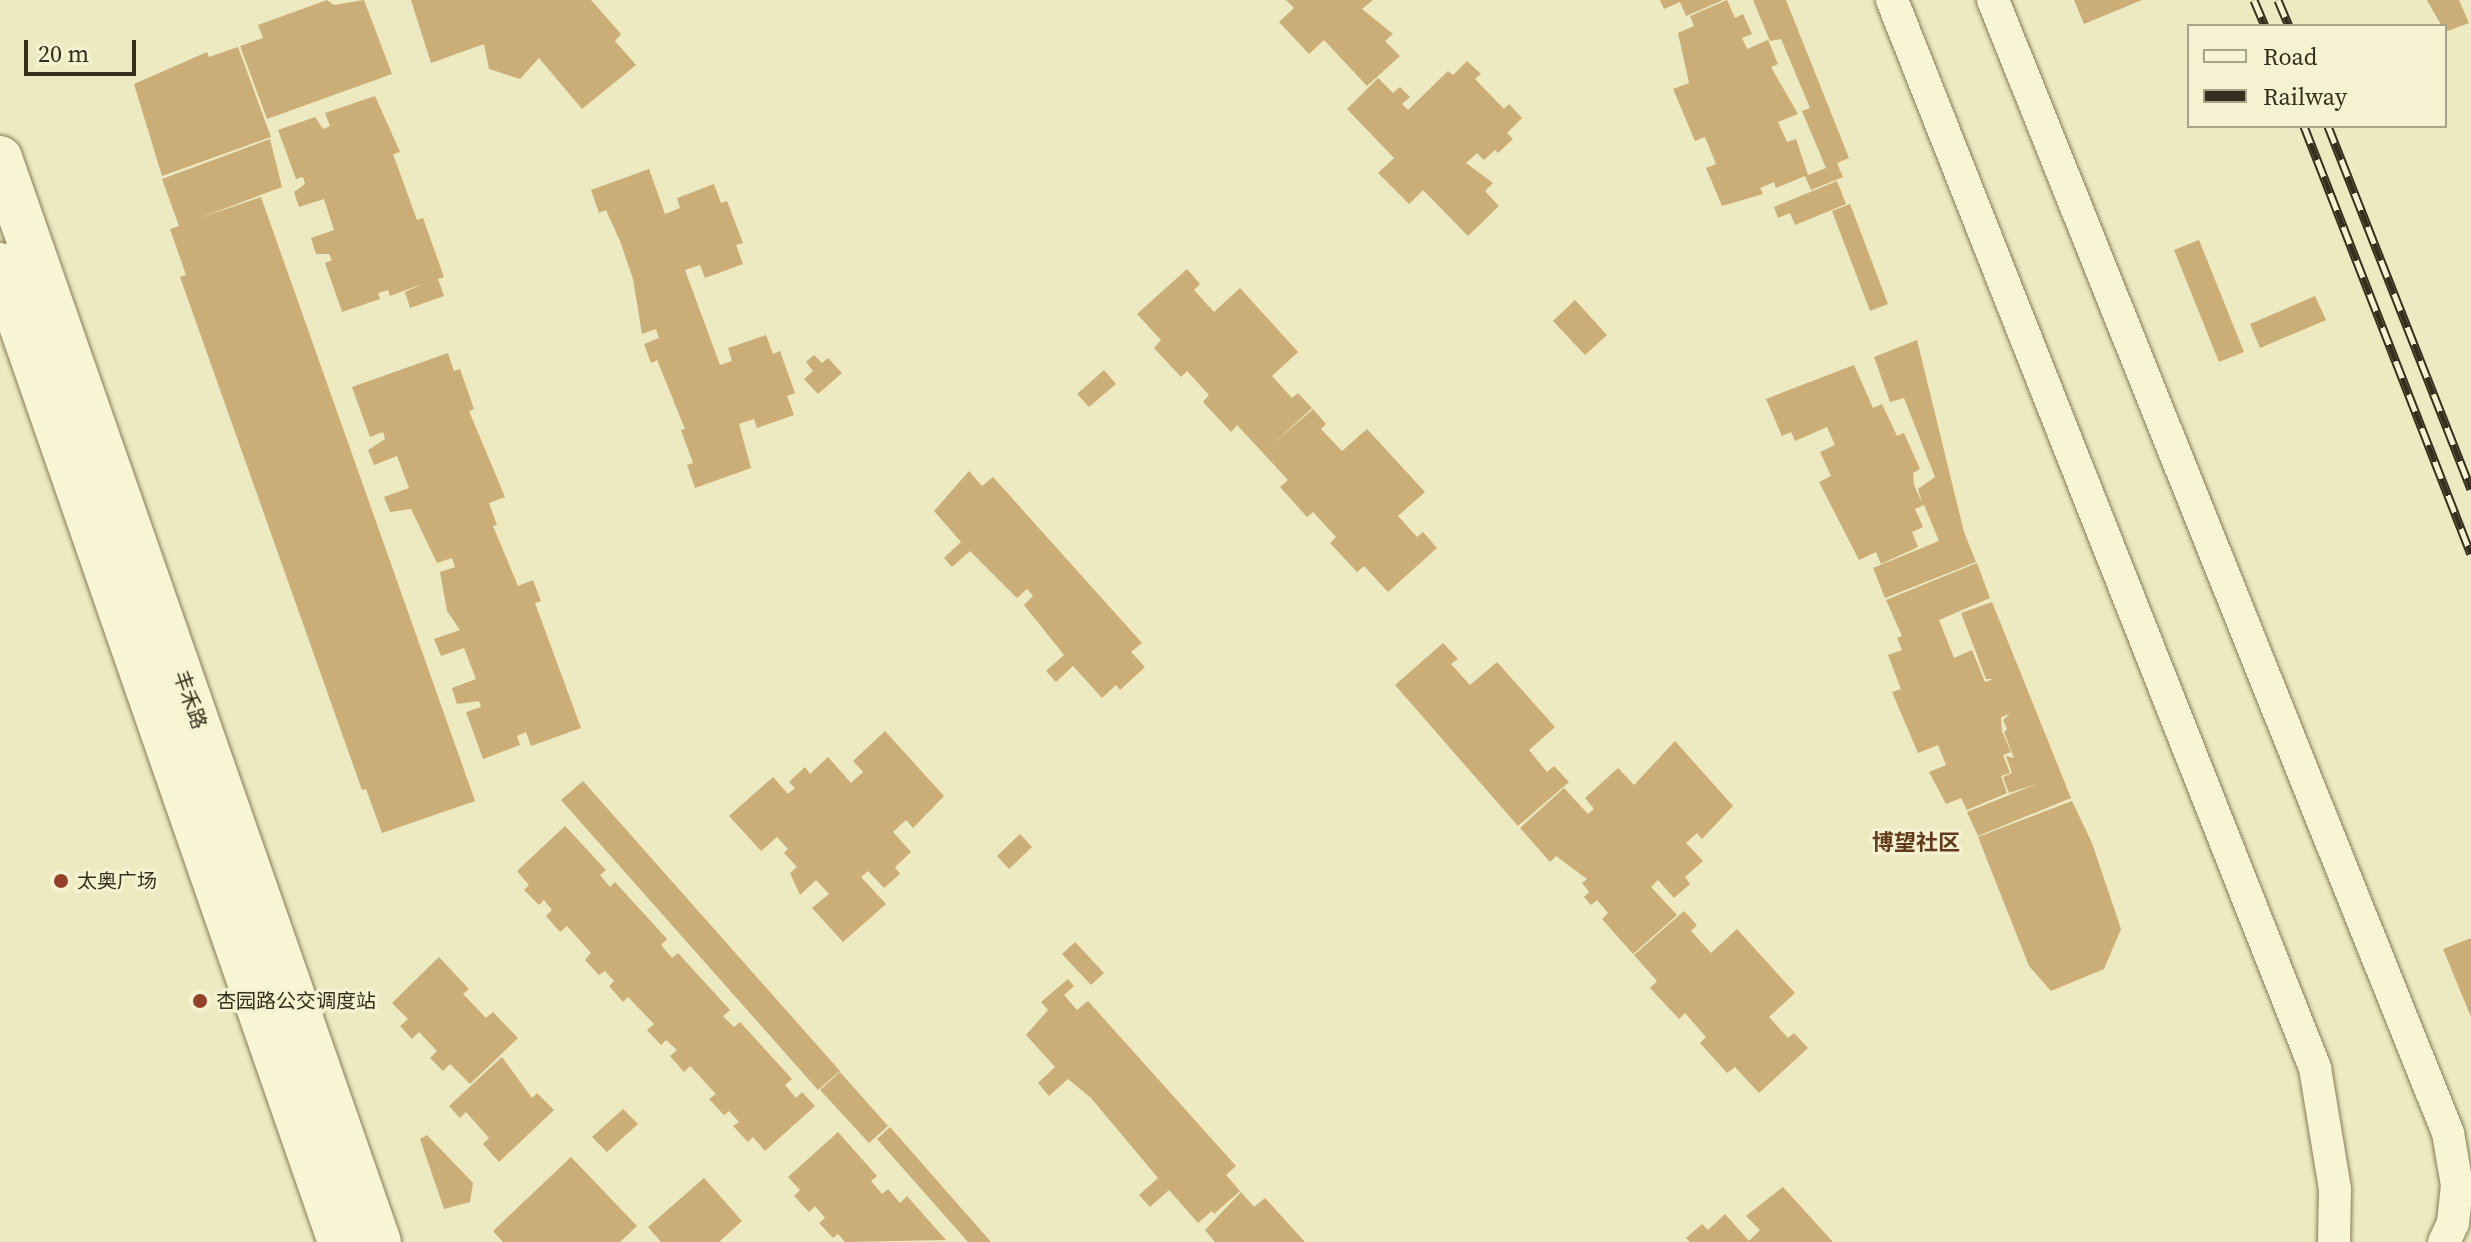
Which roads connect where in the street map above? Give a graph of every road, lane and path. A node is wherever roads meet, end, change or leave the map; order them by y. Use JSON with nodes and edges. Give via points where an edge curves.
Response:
{"nodes":[{"id":1,"x":1892,"y":0,"type":"edge"},
{"id":2,"x":1993,"y":0,"type":"edge"},
{"id":3,"x":0,"y":158,"type":"edge"},
{"id":4,"x":0,"y":265,"type":"edge"},
{"id":5,"x":340,"y":1242,"type":"edge"},
{"id":6,"x":379,"y":1242,"type":"edge"},
{"id":7,"x":2334,"y":1242,"type":"edge"},
{"id":8,"x":2444,"y":1242,"type":"edge"}],
"edges":[{"from":1,"to":7,"type":"street","via":[[2315,1068],[2335,1189]]},
{"from":2,"to":8,"type":"street","via":[[2448,1133],[2457,1185],[2453,1223]]},
{"from":3,"to":6,"type":"main road","name":"丰禾路"},
{"from":4,"to":5,"type":"main road","name":"丰禾路"}]}
